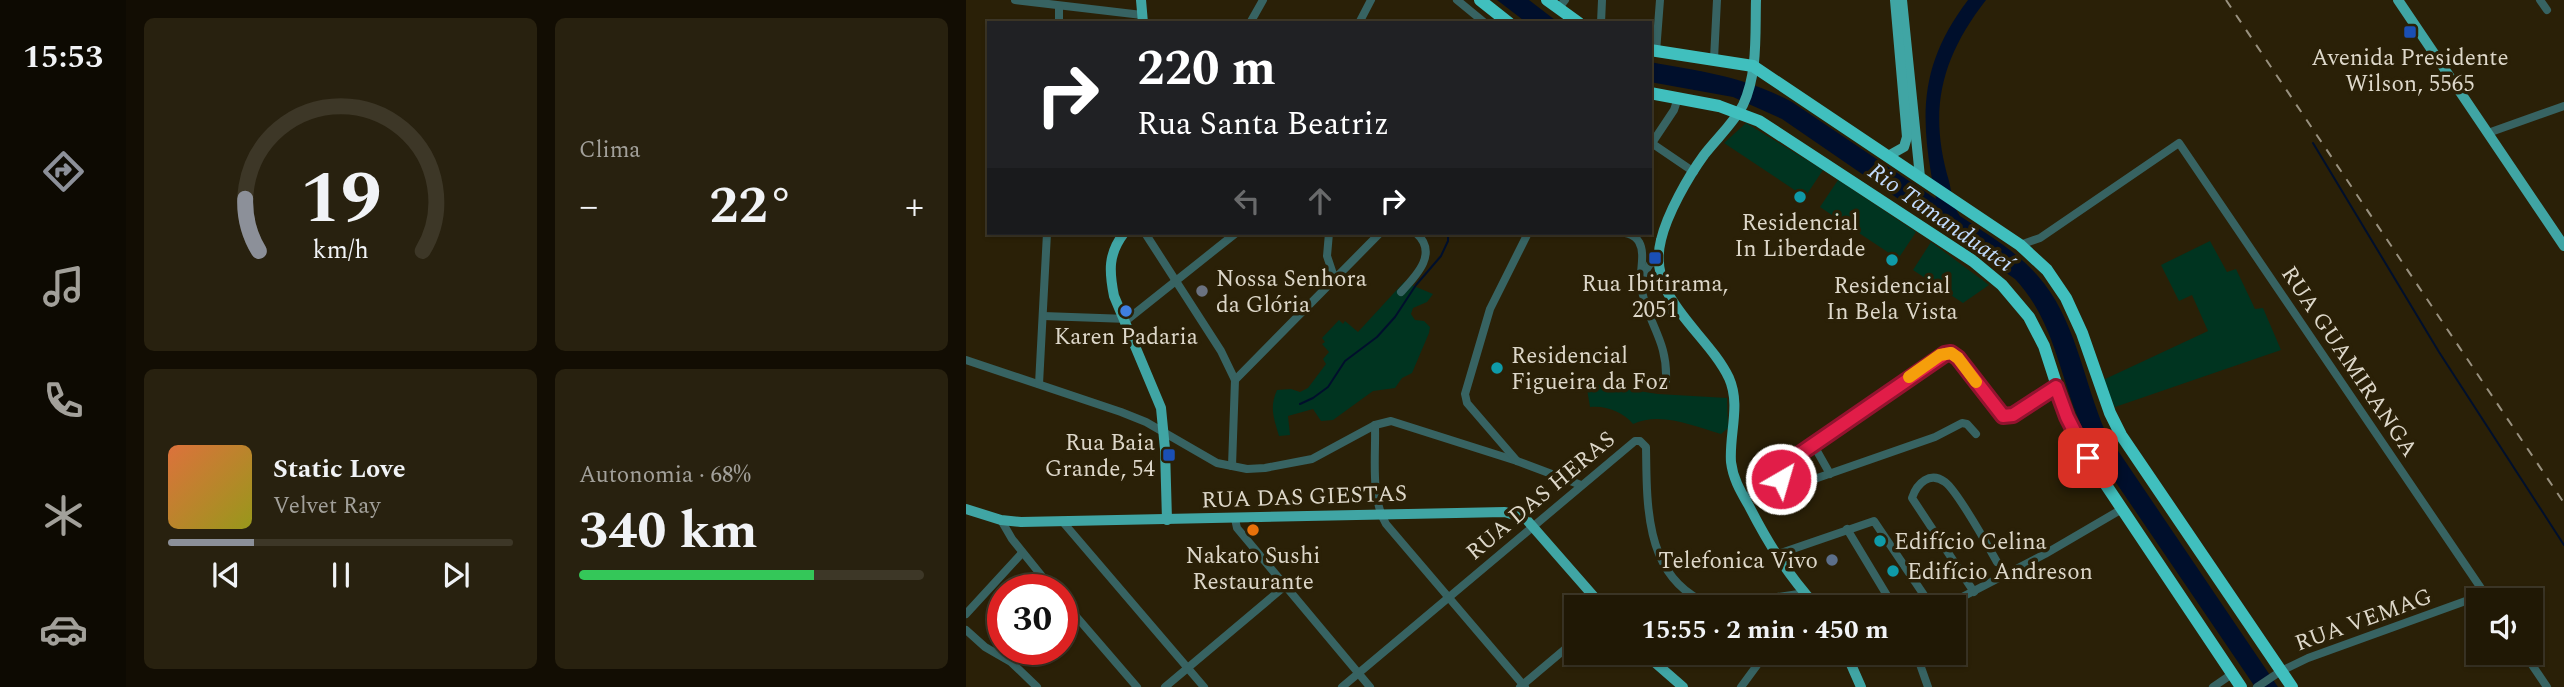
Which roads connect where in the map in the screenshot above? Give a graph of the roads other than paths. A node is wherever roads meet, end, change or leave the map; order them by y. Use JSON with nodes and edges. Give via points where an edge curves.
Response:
{"nodes":[{"id":1,"x":1015,"y":0,"type":"edge"},
{"id":2,"x":1142,"y":0,"type":"edge"},
{"id":3,"x":1263,"y":0,"type":"edge"},
{"id":4,"x":1371,"y":0,"type":"edge"},
{"id":5,"x":1457,"y":0,"type":"edge"},
{"id":6,"x":1479,"y":0,"type":"edge"},
{"id":7,"x":1547,"y":0,"type":"edge"},
{"id":8,"x":1602,"y":0,"type":"edge"},
{"id":9,"x":1660,"y":0,"type":"edge"},
{"id":10,"x":1717,"y":0,"type":"edge"},
{"id":11,"x":1756,"y":0,"type":"edge"},
{"id":12,"x":1895,"y":0,"type":"edge"},
{"id":13,"x":1902,"y":0,"type":"edge"},
{"id":14,"x":2398,"y":0,"type":"edge"},
{"id":15,"x":2540,"y":0,"type":"edge"},
{"id":16,"x":1561,"y":4,"type":"edge"},
{"id":17,"x":1059,"y":6,"type":"junction"},
{"id":18,"x":2547,"y":10,"type":"dead end"},
{"id":19,"x":1143,"y":19,"type":"edge"},
{"id":20,"x":1059,"y":21,"type":"edge"},
{"id":21,"x":1251,"y":21,"type":"edge"},
{"id":22,"x":1360,"y":21,"type":"edge"},
{"id":23,"x":1483,"y":21,"type":"edge"},
{"id":24,"x":1506,"y":21,"type":"edge"},
{"id":25,"x":1576,"y":21,"type":"edge"},
{"id":26,"x":1601,"y":21,"type":"edge"},
{"id":27,"x":1653,"y":51,"type":"edge"},
{"id":28,"x":1714,"y":59,"type":"junction"},
{"id":29,"x":1753,"y":71,"type":"junction"},
{"id":30,"x":1652,"y":93,"type":"edge"},
{"id":31,"x":1678,"y":98,"type":"junction"},
{"id":32,"x":2564,"y":106,"type":"edge"},
{"id":33,"x":1740,"y":109,"type":"junction"},
{"id":34,"x":2487,"y":133,"type":"junction"},
{"id":35,"x":1652,"y":141,"type":"edge"},
{"id":36,"x":1652,"y":143,"type":"edge"},
{"id":37,"x":1888,"y":156,"type":"junction"},
{"id":38,"x":1694,"y":172,"type":"junction"},
{"id":39,"x":1924,"y":180,"type":"junction"},
{"id":40,"x":1047,"y":235,"type":"edge"},
{"id":41,"x":1123,"y":235,"type":"edge"},
{"id":42,"x":1149,"y":235,"type":"edge"},
{"id":43,"x":1234,"y":235,"type":"edge"},
{"id":44,"x":1329,"y":235,"type":"edge"},
{"id":45,"x":1378,"y":235,"type":"edge"},
{"id":46,"x":1417,"y":235,"type":"edge"},
{"id":47,"x":1527,"y":235,"type":"edge"},
{"id":48,"x":1630,"y":235,"type":"edge"},
{"id":49,"x":2040,"y":238,"type":"junction"},
{"id":50,"x":2020,"y":245,"type":"junction"},
{"id":51,"x":2564,"y":246,"type":"edge"},
{"id":52,"x":2033,"y":255,"type":"junction"},
{"id":53,"x":1658,"y":259,"type":"junction"},
{"id":54,"x":1335,"y":280,"type":"junction"},
{"id":55,"x":1178,"y":281,"type":"junction"},
{"id":56,"x":1640,"y":283,"type":"junction"},
{"id":57,"x":1401,"y":292,"type":"dead end"},
{"id":58,"x":1677,"y":308,"type":"junction"},
{"id":59,"x":1648,"y":314,"type":"junction"},
{"id":60,"x":1043,"y":316,"type":"junction"},
{"id":61,"x":1125,"y":321,"type":"junction"},
{"id":62,"x":966,"y":360,"type":"edge"},
{"id":63,"x":1235,"y":380,"type":"junction"},
{"id":64,"x":1665,"y":381,"type":"dead end"},
{"id":65,"x":1040,"y":384,"type":"junction"},
{"id":66,"x":2056,"y":387,"type":"junction"},
{"id":67,"x":1376,"y":425,"type":"junction"},
{"id":68,"x":1164,"y":433,"type":"junction"},
{"id":69,"x":1976,"y":434,"type":"dead end"},
{"id":70,"x":1813,"y":444,"type":"junction"},
{"id":71,"x":1517,"y":461,"type":"junction"},
{"id":72,"x":1231,"y":466,"type":"junction"},
{"id":73,"x":1830,"y":474,"type":"junction"},
{"id":74,"x":1781,"y":479,"type":"junction"},
{"id":75,"x":1581,"y":485,"type":"junction"},
{"id":76,"x":1744,"y":498,"type":"junction"},
{"id":77,"x":966,"y":509,"type":"edge"},
{"id":78,"x":2122,"y":509,"type":"junction"},
{"id":79,"x":1381,"y":514,"type":"junction"},
{"id":80,"x":1235,"y":519,"type":"junction"},
{"id":81,"x":1001,"y":520,"type":"junction"},
{"id":82,"x":1167,"y":520,"type":"junction"},
{"id":83,"x":1062,"y":521,"type":"junction"},
{"id":84,"x":1533,"y":526,"type":"junction"},
{"id":85,"x":1847,"y":529,"type":"junction"},
{"id":86,"x":1022,"y":552,"type":"junction"},
{"id":87,"x":1775,"y":555,"type":"junction"},
{"id":88,"x":1997,"y":562,"type":"dead end"},
{"id":89,"x":1041,"y":574,"type":"edge"},
{"id":90,"x":1285,"y":586,"type":"junction"},
{"id":91,"x":2481,"y":588,"type":"edge"},
{"id":92,"x":1974,"y":592,"type":"junction"},
{"id":93,"x":1805,"y":593,"type":"joint"},
{"id":94,"x":1593,"y":595,"type":"edge"},
{"id":95,"x":1887,"y":595,"type":"edge"},
{"id":96,"x":1924,"y":595,"type":"edge"},
{"id":97,"x":1966,"y":596,"type":"edge"},
{"id":98,"x":1448,"y":597,"type":"junction"},
{"id":99,"x":2466,"y":604,"type":"edge"},
{"id":100,"x":966,"y":614,"type":"edge"},
{"id":101,"x":1078,"y":619,"type":"edge"},
{"id":102,"x":966,"y":631,"type":"edge"},
{"id":103,"x":1564,"y":650,"type":"edge"},
{"id":104,"x":1658,"y":665,"type":"edge"},
{"id":105,"x":1757,"y":665,"type":"edge"},
{"id":106,"x":1853,"y":665,"type":"edge"},
{"id":107,"x":1920,"y":665,"type":"edge"},
{"id":108,"x":2532,"y":665,"type":"edge"},
{"id":109,"x":1188,"y":668,"type":"junction"},
{"id":110,"x":1358,"y":673,"type":"junction"},
{"id":111,"x":2277,"y":673,"type":"junction"},
{"id":112,"x":2232,"y":674,"type":"junction"},
{"id":113,"x":1523,"y":686,"type":"edge"},
{"id":114,"x":1037,"y":687,"type":"edge"},
{"id":115,"x":1137,"y":687,"type":"edge"},
{"id":116,"x":1165,"y":687,"type":"edge"},
{"id":117,"x":1204,"y":687,"type":"edge"},
{"id":118,"x":1342,"y":687,"type":"edge"},
{"id":119,"x":1370,"y":687,"type":"edge"},
{"id":120,"x":1683,"y":687,"type":"edge"},
{"id":121,"x":1741,"y":687,"type":"edge"},
{"id":122,"x":1861,"y":687,"type":"edge"},
{"id":123,"x":1928,"y":687,"type":"edge"},
{"id":124,"x":2213,"y":687,"type":"edge"},
{"id":125,"x":2241,"y":687,"type":"edge"},
{"id":126,"x":2257,"y":687,"type":"edge"},
{"id":127,"x":2292,"y":687,"type":"edge"},
{"id":128,"x":2547,"y":687,"type":"edge"}],
"edges":[{"from":1,"to":17,"type":"street"},
{"from":2,"to":19,"type":"main road"},
{"from":3,"to":21,"type":"street"},
{"from":4,"to":22,"type":"street"},
{"from":5,"to":23,"type":"street"},
{"from":6,"to":24,"type":"highway"},
{"from":7,"to":16,"type":"highway"},
{"from":8,"to":26,"type":"street"},
{"from":9,"to":27,"type":"street"},
{"from":10,"to":28,"type":"street"},
{"from":11,"to":29,"type":"main road"},
{"from":12,"to":37,"type":"main road","via":[[1907,136],[1904,147]]},
{"from":13,"to":39,"type":"main road"},
{"from":14,"to":34,"type":"main road"},
{"from":15,"to":18,"type":"street"},
{"from":16,"to":25,"type":"highway"},
{"from":17,"to":19,"type":"street"},
{"from":17,"to":20,"type":"street"},
{"from":27,"to":28,"type":"highway"},
{"from":28,"to":29,"type":"highway"},
{"from":29,"to":33,"type":"main road"},
{"from":29,"to":37,"type":"highway"},
{"from":30,"to":31,"type":"highway"},
{"from":31,"to":33,"type":"highway"},
{"from":31,"to":35,"type":"street"},
{"from":32,"to":34,"type":"street"},
{"from":33,"to":38,"type":"main road"},
{"from":33,"to":66,"type":"highway","via":[[1988,272],[2029,317],[2044,346]]},
{"from":34,"to":51,"type":"main road"},
{"from":36,"to":38,"type":"street"},
{"from":37,"to":39,"type":"highway"},
{"from":38,"to":53,"type":"main road","via":[[1665,227]]},
{"from":39,"to":50,"type":"highway"},
{"from":40,"to":60,"type":"street"},
{"from":41,"to":61,"type":"main road","via":[[1110,265],[1114,296]]},
{"from":42,"to":55,"type":"street"},
{"from":43,"to":55,"type":"street"},
{"from":44,"to":54,"type":"street","via":[[1327,256]]},
{"from":45,"to":54,"type":"street"},
{"from":46,"to":57,"type":"street","via":[[1424,244],[1425,261]]},
{"from":47,"to":71,"type":"street","via":[[1490,309],[1465,394],[1467,403]]},
{"from":48,"to":56,"type":"street","via":[[1640,244]]},
{"from":49,"to":50,"type":"street"},
{"from":49,"to":52,"type":"street"},
{"from":49,"to":91,"type":"street","name":"RUA GUAMIRANGA","via":[[2179,143]]},
{"from":50,"to":52,"type":"highway"},
{"from":52,"to":111,"type":"highway","via":[[2057,283],[2075,315],[2121,435]]},
{"from":53,"to":56,"type":"street","via":[[1646,269]]},
{"from":53,"to":58,"type":"main road","via":[[1658,272]]},
{"from":54,"to":63,"type":"street"},
{"from":55,"to":61,"type":"street"},
{"from":55,"to":63,"type":"street"},
{"from":56,"to":59,"type":"street"},
{"from":58,"to":59,"type":"street"},
{"from":58,"to":76,"type":"main road","via":[[1729,379],[1734,393],[1731,462]]},
{"from":59,"to":64,"type":"street","via":[[1664,348]]},
{"from":60,"to":61,"type":"street"},
{"from":60,"to":65,"type":"street"},
{"from":61,"to":68,"type":"main road","via":[[1156,396]]},
{"from":62,"to":65,"type":"street"},
{"from":63,"to":72,"type":"street"},
{"from":65,"to":68,"type":"street","via":[[1134,417]]},
{"from":66,"to":70,"type":"street","via":[[2013,415],[2003,416],[1958,358],[1945,354]]},
{"from":66,"to":78,"type":"highway","via":[[2076,436]]},
{"from":67,"to":71,"type":"street","via":[[1396,422]]},
{"from":67,"to":72,"type":"street","via":[[1312,459],[1265,468]]},
{"from":67,"to":79,"type":"street"},
{"from":68,"to":72,"type":"street","via":[[1202,456]]},
{"from":68,"to":82,"type":"main road"},
{"from":69,"to":73,"type":"street","via":[[1962,423]]},
{"from":70,"to":73,"type":"street"},
{"from":70,"to":74,"type":"street","via":[[1791,460]]},
{"from":71,"to":75,"type":"street"},
{"from":73,"to":74,"type":"street","via":[[1799,483]]},
{"from":74,"to":76,"type":"street"},
{"from":75,"to":84,"type":"street","name":"RUA DAS HERAS"},
{"from":75,"to":93,"type":"street","name":"RUA DAS HERAS","via":[[1629,444],[1640,441],[1646,447],[1649,522],[1668,572],[1679,586],[1716,606]]},
{"from":76,"to":87,"type":"main road"},
{"from":77,"to":81,"type":"main road","name":"RUA DAS GIESTAS"},
{"from":78,"to":92,"type":"street"},
{"from":78,"to":112,"type":"highway"},
{"from":79,"to":80,"type":"main road","name":"RUA DAS GIESTAS"},
{"from":79,"to":84,"type":"main road","name":"RUA DAS GIESTAS","via":[[1496,511],[1517,514]]},
{"from":79,"to":98,"type":"street"},
{"from":80,"to":82,"type":"main road","name":"RUA DAS GIESTAS"},
{"from":80,"to":90,"type":"street","via":[[1237,528]]},
{"from":81,"to":83,"type":"main road","name":"RUA DAS GIESTAS"},
{"from":81,"to":86,"type":"street"},
{"from":82,"to":83,"type":"main road","name":"RUA DAS GIESTAS"},
{"from":83,"to":109,"type":"street"},
{"from":84,"to":94,"type":"main road","name":"RUA DAS GIESTAS"},
{"from":84,"to":98,"type":"street","name":"RUA DAS HERAS"},
{"from":85,"to":87,"type":"street"},
{"from":85,"to":95,"type":"street"},
{"from":85,"to":96,"type":"street","via":[[1872,520],[1877,523]]},
{"from":86,"to":89,"type":"street"},
{"from":86,"to":100,"type":"street"},
{"from":87,"to":93,"type":"main road"},
{"from":88,"to":92,"type":"street","via":[[1949,485],[1934,477],[1919,485],[1912,498]]},
{"from":90,"to":109,"type":"street"},
{"from":90,"to":110,"type":"street"},
{"from":92,"to":97,"type":"street"},
{"from":98,"to":110,"type":"street","name":"RUA DAS HERAS"},
{"from":98,"to":113,"type":"street"},
{"from":99,"to":111,"type":"street","name":"RUA VEMAG"},
{"from":101,"to":115,"type":"street"},
{"from":102,"to":114,"type":"street","via":[[1011,662]]},
{"from":103,"to":113,"type":"street"},
{"from":104,"to":120,"type":"main road"},
{"from":105,"to":121,"type":"street"},
{"from":106,"to":122,"type":"main road"},
{"from":107,"to":123,"type":"street"},
{"from":108,"to":128,"type":"street"},
{"from":109,"to":116,"type":"street"},
{"from":109,"to":117,"type":"street"},
{"from":110,"to":118,"type":"street","name":"RUA DAS HERAS"},
{"from":110,"to":119,"type":"street"},
{"from":111,"to":126,"type":"street","name":"RUA VEMAG"},
{"from":111,"to":127,"type":"highway"},
{"from":112,"to":124,"type":"street"},
{"from":112,"to":125,"type":"highway"}]}
